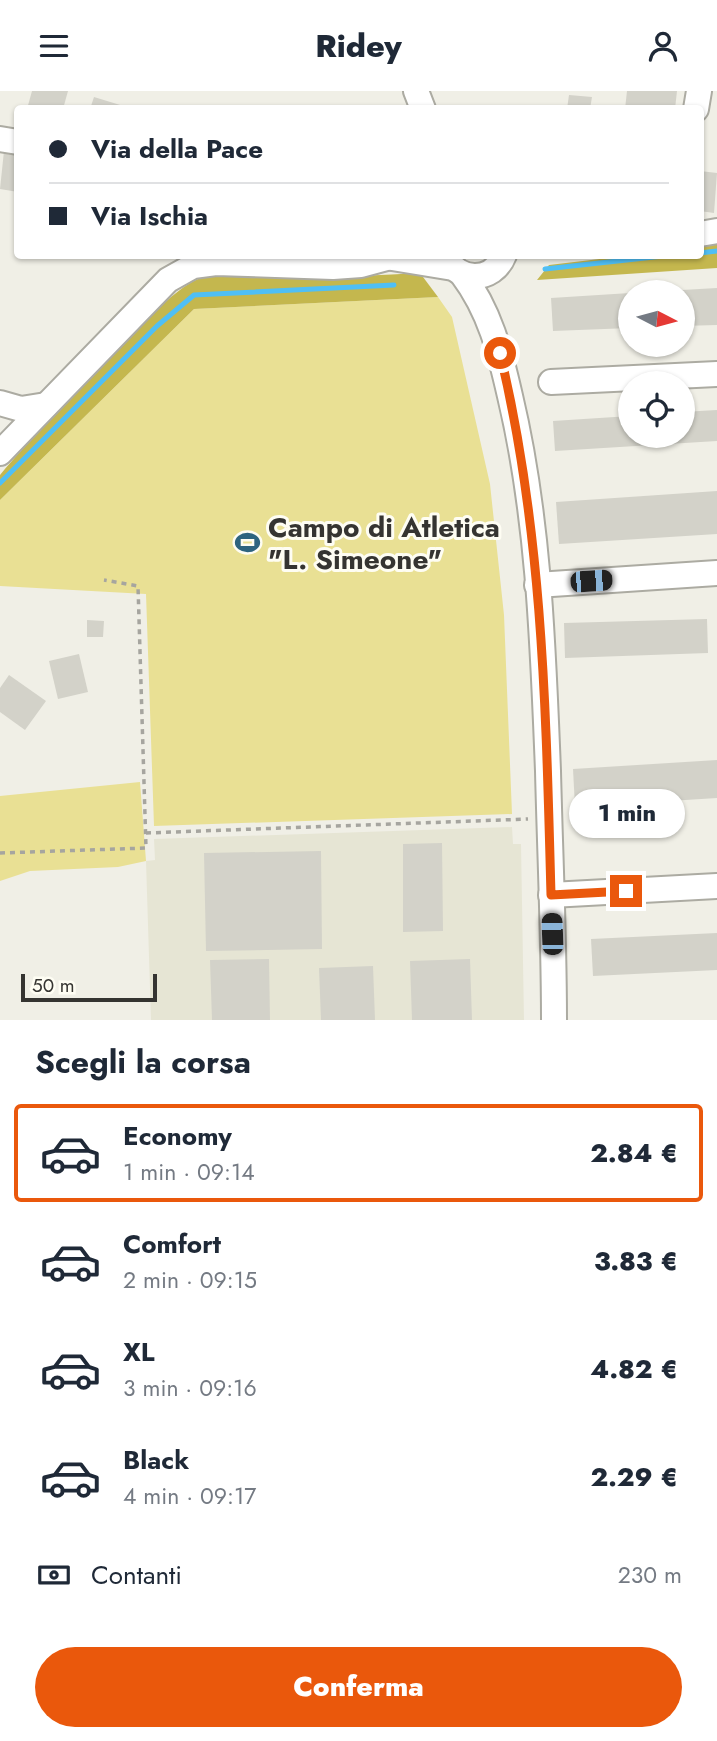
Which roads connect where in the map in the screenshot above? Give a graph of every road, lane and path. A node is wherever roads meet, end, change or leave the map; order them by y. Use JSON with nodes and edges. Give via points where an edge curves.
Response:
{"nodes":[{"id":1,"x":383,"y":259,"type":"edge"},
{"id":2,"x":408,"y":259,"type":"edge"},
{"id":3,"x":505,"y":260,"type":"edge"},
{"id":4,"x":454,"y":266,"type":"edge"},
{"id":5,"x":495,"y":333,"type":"junction"},
{"id":6,"x":717,"y":375,"type":"edge"},
{"id":7,"x":551,"y":382,"type":"dead end"},
{"id":8,"x":0,"y":403,"type":"edge"},
{"id":9,"x":46,"y":405,"type":"junction"},
{"id":10,"x":0,"y":419,"type":"edge"},
{"id":11,"x":3,"y":444,"type":"edge"},
{"id":12,"x":717,"y":573,"type":"edge"},
{"id":13,"x":104,"y":580,"type":"dead end"},
{"id":14,"x":537,"y":585,"type":"junction"},
{"id":15,"x":549,"y":816,"type":"junction"},
{"id":16,"x":146,"y":833,"type":"junction"},
{"id":17,"x":0,"y":853,"type":"edge"},
{"id":18,"x":717,"y":886,"type":"edge"},
{"id":19,"x":551,"y":895,"type":"junction"},
{"id":20,"x":554,"y":1020,"type":"edge"}],
"edges":[{"from":1,"to":9,"type":"street","via":[[333,267],[216,263],[186,268],[168,280]]},
{"from":2,"to":4,"type":"street"},
{"from":3,"to":4,"type":"street","via":[[480,277]]},
{"from":3,"to":5,"type":"street"},
{"from":4,"to":5,"type":"street","via":[[474,289]]},
{"from":5,"to":14,"type":"street","via":[[523,457]]},
{"from":6,"to":7,"type":"street"},
{"from":8,"to":9,"type":"street","via":[[22,409]]},
{"from":9,"to":11,"type":"street"},
{"from":10,"to":11,"type":"street","via":[[8,429]]},
{"from":12,"to":14,"type":"street"},
{"from":13,"to":16,"type":"path","via":[[138,586]]},
{"from":14,"to":15,"type":"street"},
{"from":15,"to":16,"type":"path"},
{"from":15,"to":19,"type":"street"},
{"from":16,"to":17,"type":"path","via":[[146,848]]},
{"from":18,"to":19,"type":"street"},
{"from":19,"to":20,"type":"street"}]}
